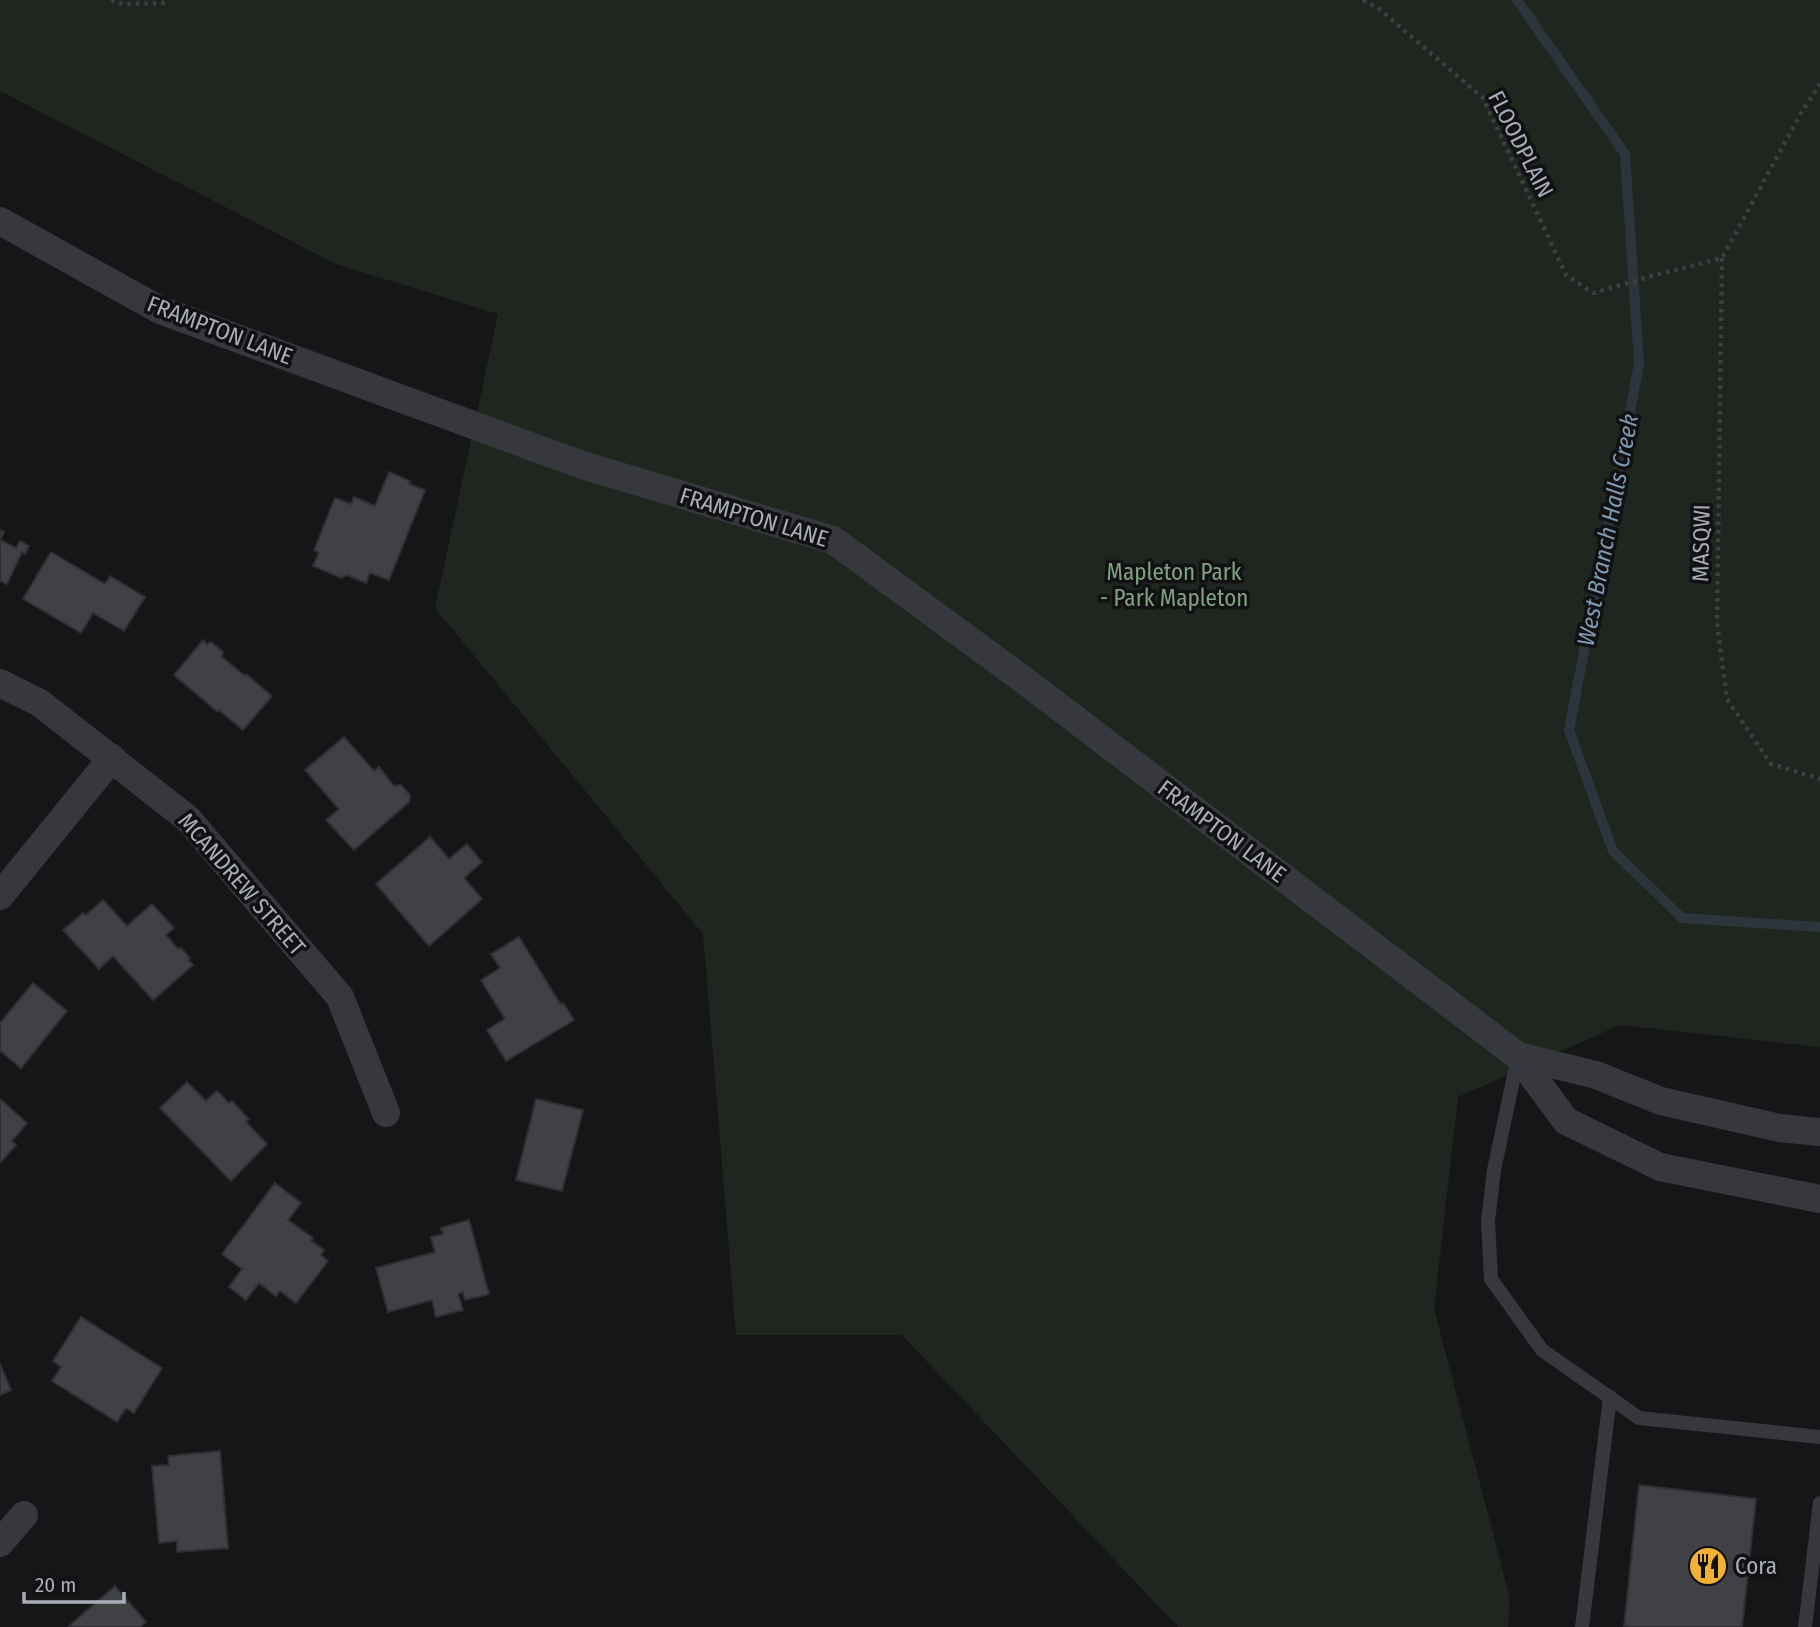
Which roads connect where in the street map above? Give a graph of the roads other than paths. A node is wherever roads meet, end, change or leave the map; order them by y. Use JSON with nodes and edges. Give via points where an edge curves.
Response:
{"nodes":[{"id":1,"x":0,"y":221,"type":"edge"},
{"id":2,"x":0,"y":683,"type":"edge"},
{"id":3,"x":112,"y":758,"type":"junction"},
{"id":4,"x":0,"y":896,"type":"edge"},
{"id":5,"x":1518,"y":1056,"type":"junction"},
{"id":6,"x":386,"y":1113,"type":"dead end"},
{"id":7,"x":1820,"y":1132,"type":"edge"},
{"id":8,"x":1820,"y":1199,"type":"edge"},
{"id":9,"x":1610,"y":1397,"type":"junction"},
{"id":10,"x":1820,"y":1437,"type":"edge"},
{"id":11,"x":1820,"y":1503,"type":"edge"},
{"id":12,"x":24,"y":1515,"type":"dead end"},
{"id":13,"x":0,"y":1544,"type":"edge"},
{"id":14,"x":1582,"y":1627,"type":"edge"},
{"id":15,"x":1805,"y":1627,"type":"edge"}],
"edges":[{"from":1,"to":5,"type":"street","name":"FRAMPTON LANE","via":[[160,310],[582,464],[833,540]]},
{"from":2,"to":3,"type":"street","name":"MCANDREW STREET","via":[[40,702]]},
{"from":3,"to":4,"type":"street"},
{"from":3,"to":6,"type":"street","name":"MCANDREW STREET","via":[[188,818],[340,997]]},
{"from":5,"to":7,"type":"street","name":"FRAMPTON LANE","via":[[1596,1075],[1661,1101],[1780,1128]]},
{"from":5,"to":8,"type":"street","name":"FRAMPTON LANE","via":[[1566,1121],[1660,1167]]},
{"from":5,"to":9,"type":"lane","via":[[1494,1170],[1488,1221],[1490,1279],[1542,1350]]},
{"from":9,"to":10,"type":"lane","via":[[1639,1418]]},
{"from":9,"to":14,"type":"lane"},
{"from":11,"to":15,"type":"lane"},
{"from":12,"to":13,"type":"street"}]}
